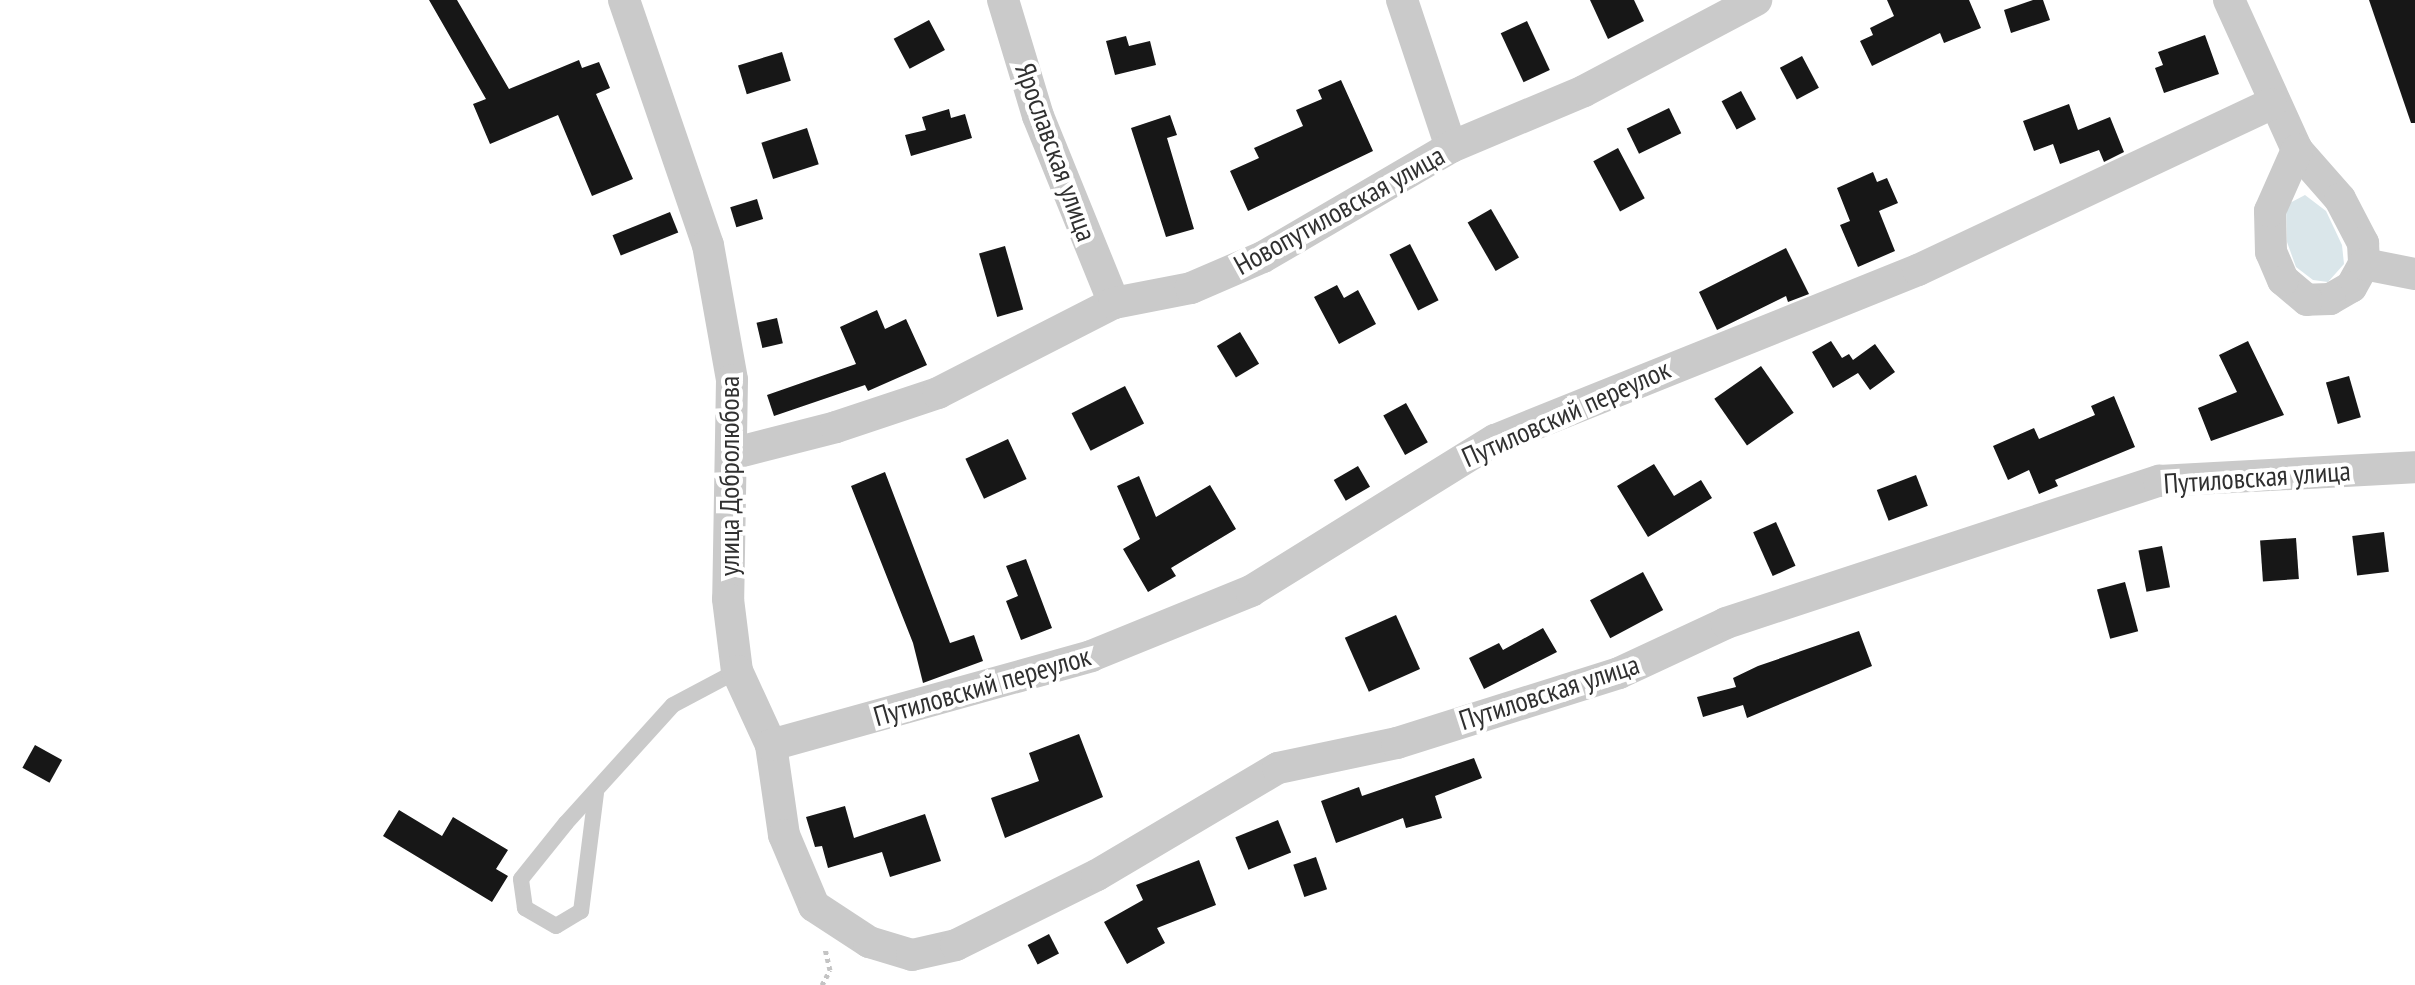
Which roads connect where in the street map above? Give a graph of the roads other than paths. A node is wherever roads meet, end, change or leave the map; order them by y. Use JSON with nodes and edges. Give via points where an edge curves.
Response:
{"nodes":[{"id":1,"x":624,"y":0,"type":"edge"},
{"id":2,"x":1003,"y":0,"type":"edge"},
{"id":3,"x":1402,"y":0,"type":"edge"},
{"id":4,"x":1756,"y":0,"type":"edge"},
{"id":5,"x":2229,"y":0,"type":"edge"},
{"id":6,"x":2271,"y":104,"type":"junction"},
{"id":7,"x":1451,"y":147,"type":"junction"},
{"id":8,"x":2297,"y":150,"type":"junction"},
{"id":9,"x":2364,"y":264,"type":"junction"},
{"id":10,"x":2415,"y":274,"type":"edge"},
{"id":11,"x":1114,"y":303,"type":"junction"},
{"id":12,"x":731,"y":454,"type":"junction"},
{"id":13,"x":2415,"y":467,"type":"edge"},
{"id":14,"x":737,"y":671,"type":"junction"},
{"id":15,"x":771,"y":745,"type":"junction"},
{"id":16,"x":596,"y":793,"type":"junction"},
{"id":17,"x":814,"y":906,"type":"joint"}],
"edges":[{"from":1,"to":12,"type":"street","name":"улица Добролюбова","via":[[708,245],[732,380]]},
{"from":2,"to":11,"type":"street","name":"Ярославская улица","via":[[1038,116]]},
{"from":3,"to":7,"type":"street"},
{"from":4,"to":7,"type":"street","name":"Новопутиловская улица","via":[[1584,91]]},
{"from":5,"to":6,"type":"street"},
{"from":6,"to":8,"type":"street"},
{"from":6,"to":15,"type":"street","name":"Путиловский переулок","via":[[1933,264],[1495,440],[1251,591],[1091,656]]},
{"from":7,"to":11,"type":"street","name":"Новопутиловская улица","via":[[1263,257],[1191,288]]},
{"from":8,"to":9,"type":"street","via":[[2340,199],[2363,243]]},
{"from":8,"to":9,"type":"street","via":[[2270,211],[2271,252],[2283,280],[2307,300],[2330,299],[2351,287]]},
{"from":9,"to":10,"type":"street"},
{"from":11,"to":12,"type":"street","name":"Новопутиловская улица","via":[[938,393]]},
{"from":12,"to":14,"type":"street","name":"улица Добролюбова","via":[[728,599]]},
{"from":13,"to":17,"type":"street","name":"Путиловская улица","via":[[2159,481],[1726,623],[1619,673],[1397,743],[1278,768],[1097,875],[956,945],[912,955],[869,942]]},
{"from":14,"to":15,"type":"street","name":"улица Добролюбова"},
{"from":14,"to":16,"type":"lane","via":[[673,705]]},
{"from":15,"to":17,"type":"street","name":"улица Добролюбова","via":[[784,835]]},
{"from":16,"to":16,"type":"lane","via":[[521,879],[525,908],[556,926],[581,911]]}]}
